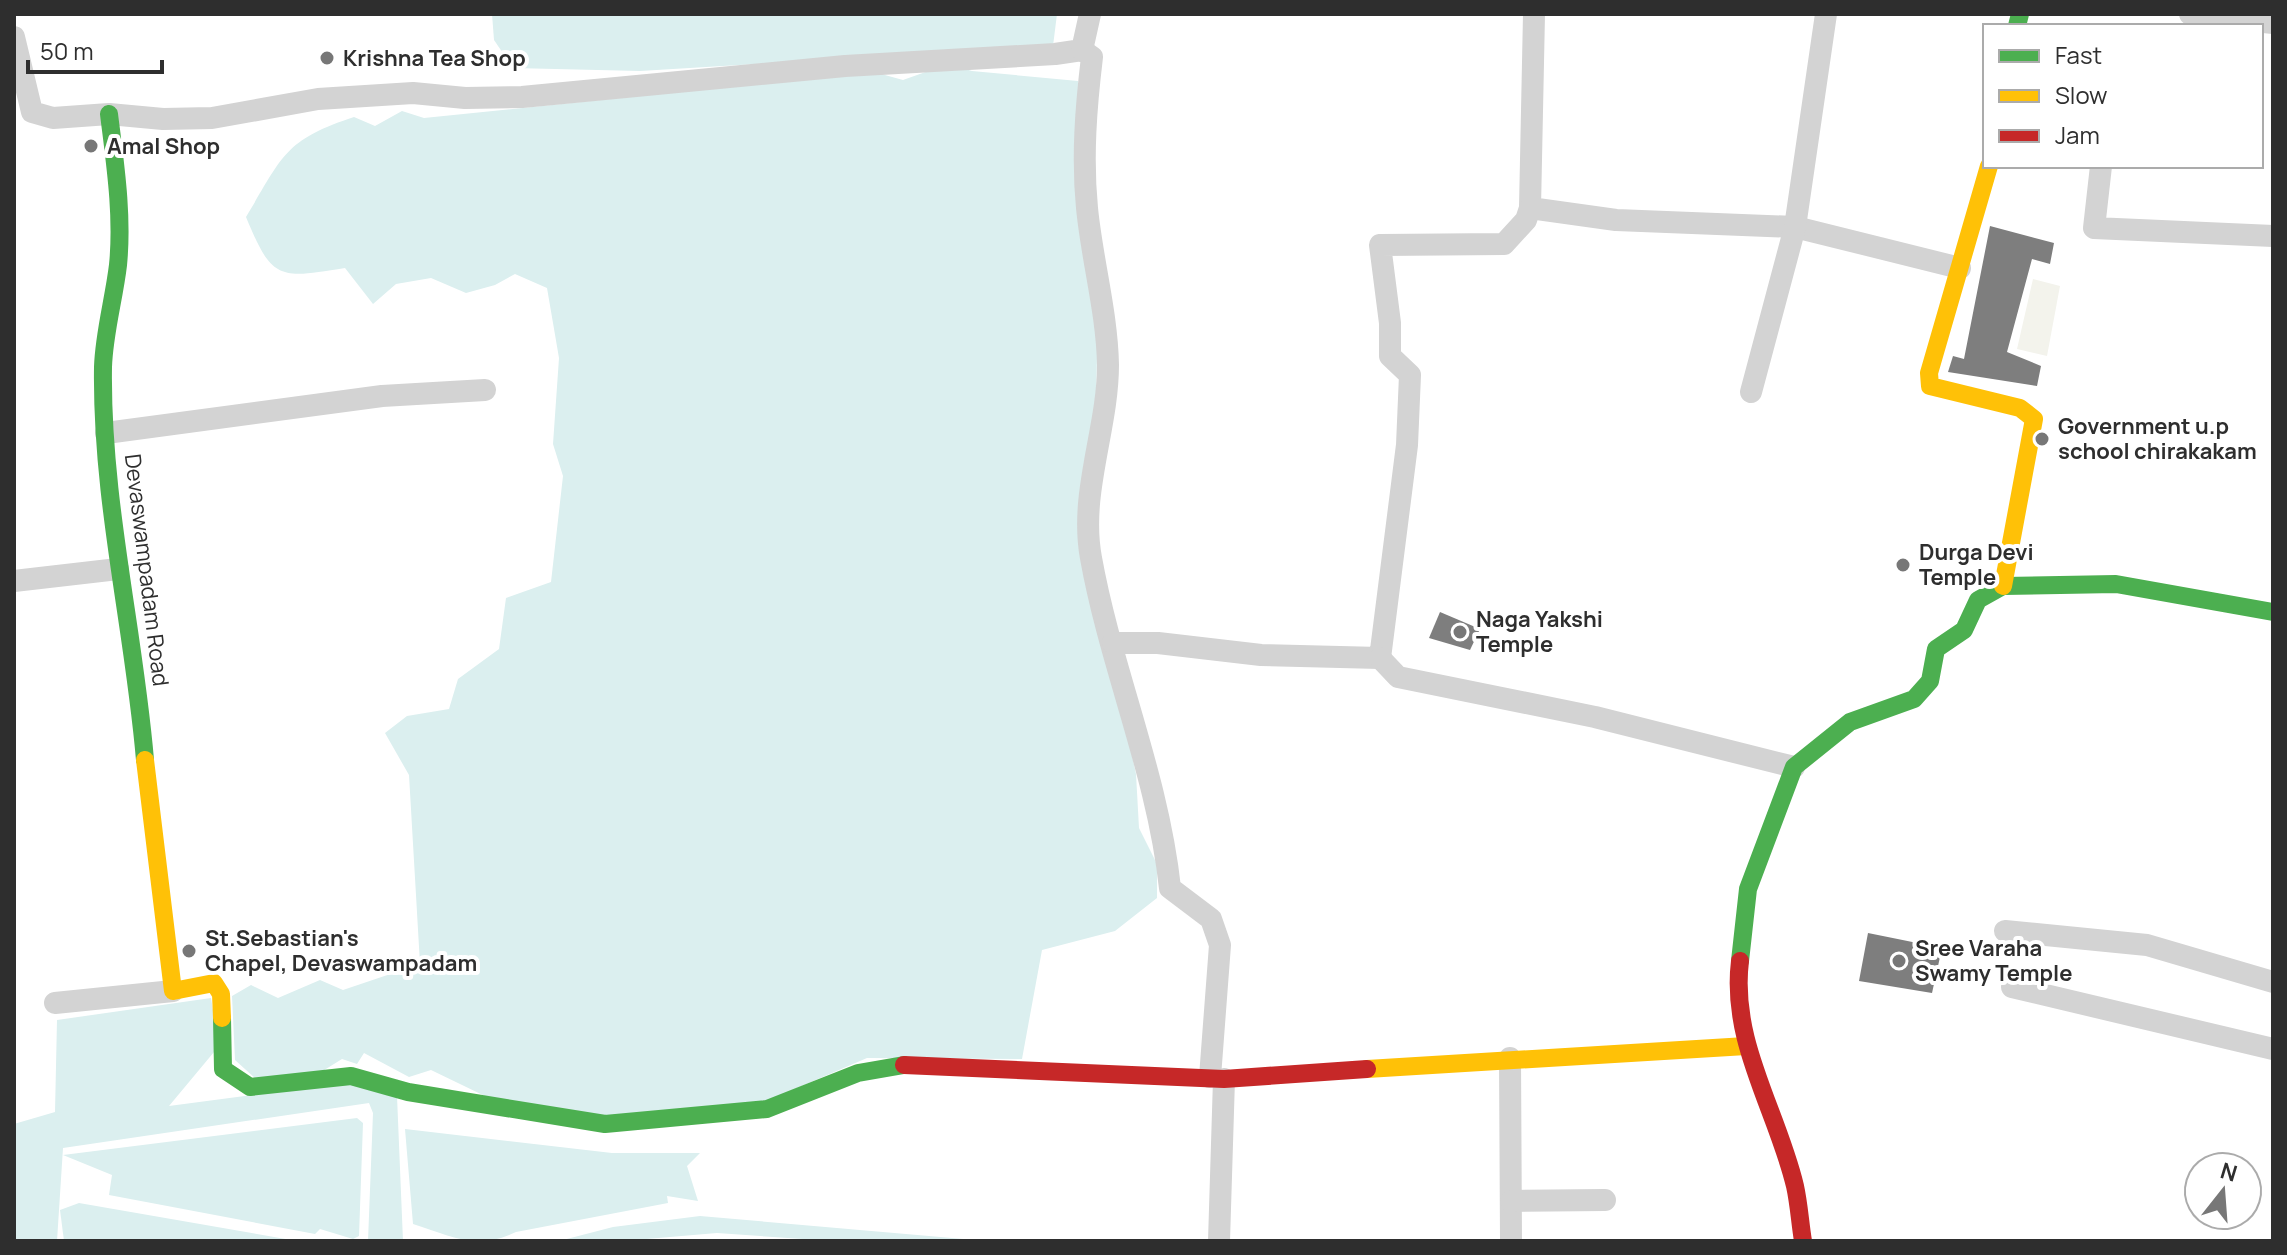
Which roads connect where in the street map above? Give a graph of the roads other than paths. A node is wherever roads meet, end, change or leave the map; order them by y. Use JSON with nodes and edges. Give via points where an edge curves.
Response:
{"nodes":[{"id":1,"x":1090,"y":14,"type":"edge"},
{"id":2,"x":1534,"y":14,"type":"edge"},
{"id":3,"x":1826,"y":14,"type":"edge"},
{"id":4,"x":2190,"y":14,"type":"edge"},
{"id":5,"x":2273,"y":23,"type":"edge"},
{"id":6,"x":14,"y":37,"type":"edge"},
{"id":7,"x":1082,"y":50,"type":"junction"},
{"id":8,"x":109,"y":114,"type":"junction"},
{"id":9,"x":1988,"y":168,"type":"edge"},
{"id":10,"x":2101,"y":168,"type":"edge"},
{"id":11,"x":1530,"y":208,"type":"junction"},
{"id":12,"x":1795,"y":227,"type":"junction"},
{"id":13,"x":2273,"y":236,"type":"edge"},
{"id":14,"x":1960,"y":268,"type":"junction"},
{"id":15,"x":485,"y":390,"type":"dead end"},
{"id":16,"x":1751,"y":392,"type":"dead end"},
{"id":17,"x":106,"y":433,"type":"junction"},
{"id":18,"x":118,"y":569,"type":"junction"},
{"id":19,"x":14,"y":581,"type":"edge"},
{"id":20,"x":2003,"y":586,"type":"junction"},
{"id":21,"x":2273,"y":612,"type":"edge"},
{"id":22,"x":1113,"y":643,"type":"junction"},
{"id":23,"x":1380,"y":658,"type":"junction"},
{"id":24,"x":1794,"y":767,"type":"junction"},
{"id":25,"x":2005,"y":931,"type":"dead end"},
{"id":26,"x":2273,"y":982,"type":"edge"},
{"id":27,"x":2012,"y":987,"type":"dead end"},
{"id":28,"x":173,"y":991,"type":"junction"},
{"id":29,"x":55,"y":1003,"type":"dead end"},
{"id":30,"x":1746,"y":1046,"type":"junction"},
{"id":31,"x":2273,"y":1049,"type":"edge"},
{"id":32,"x":1510,"y":1058,"type":"junction"},
{"id":33,"x":1217,"y":1078,"type":"junction"},
{"id":34,"x":1605,"y":1200,"type":"dead end"},
{"id":35,"x":1511,"y":1201,"type":"junction"},
{"id":36,"x":1219,"y":1241,"type":"edge"},
{"id":37,"x":1511,"y":1241,"type":"edge"},
{"id":38,"x":1803,"y":1241,"type":"edge"}],
"edges":[{"from":1,"to":7,"type":"street"},
{"from":2,"to":11,"type":"street"},
{"from":3,"to":12,"type":"street"},
{"from":4,"to":5,"type":"street"},
{"from":6,"to":8,"type":"street","via":[[32,112],[53,118]]},
{"from":7,"to":8,"type":"street","via":[[829,67],[522,97],[413,93],[318,99],[212,118]]},
{"from":7,"to":22,"type":"street","via":[[1092,57],[1086,196],[1108,366],[1089,498],[1091,556]]},
{"from":8,"to":17,"type":"street","name":"Devaswampadam Road","via":[[117,176],[118,263],[103,365]]},
{"from":9,"to":14,"type":"street"},
{"from":10,"to":13,"type":"street","via":[[2094,228]]},
{"from":11,"to":12,"type":"street","via":[[1616,220]]},
{"from":11,"to":23,"type":"street","via":[[1504,244],[1380,245],[1390,356],[1410,375],[1407,445]]},
{"from":12,"to":14,"type":"street"},
{"from":12,"to":16,"type":"street"},
{"from":14,"to":20,"type":"street","via":[[1929,373],[1930,386],[2020,408],[2034,419]]},
{"from":15,"to":17,"type":"street","via":[[382,396]]},
{"from":17,"to":18,"type":"street","name":"Devaswampadam Road"},
{"from":18,"to":19,"type":"street"},
{"from":18,"to":28,"type":"street","name":"Devaswampadam Road","via":[[142,722]]},
{"from":20,"to":21,"type":"street","via":[[2116,584]]},
{"from":20,"to":24,"type":"street","via":[[1978,600],[1964,630],[1936,649],[1930,681],[1914,699],[1850,722]]},
{"from":22,"to":23,"type":"street"},
{"from":22,"to":33,"type":"street","via":[[1164,834],[1170,888],[1211,919],[1220,945]]},
{"from":23,"to":24,"type":"street","via":[[1398,677],[1595,717]]},
{"from":24,"to":30,"type":"street","via":[[1748,889],[1737,983]]},
{"from":25,"to":26,"type":"street","via":[[2147,945]]},
{"from":27,"to":31,"type":"street"},
{"from":28,"to":29,"type":"street"},
{"from":28,"to":33,"type":"street","via":[[214,983],[221,994],[223,1069],[250,1087],[351,1076],[408,1092],[605,1124],[767,1109],[858,1073],[897,1065]]},
{"from":30,"to":32,"type":"street"},
{"from":30,"to":38,"type":"street","via":[[1795,1186]]},
{"from":32,"to":33,"type":"street"},
{"from":32,"to":35,"type":"street"},
{"from":33,"to":36,"type":"street"},
{"from":34,"to":35,"type":"street"},
{"from":35,"to":37,"type":"street"}]}
